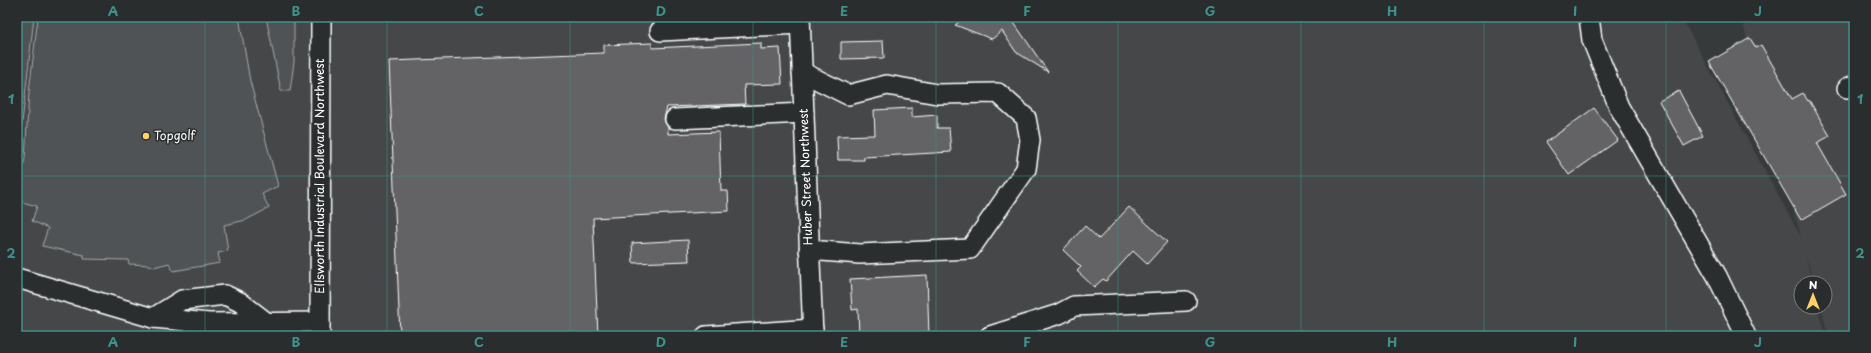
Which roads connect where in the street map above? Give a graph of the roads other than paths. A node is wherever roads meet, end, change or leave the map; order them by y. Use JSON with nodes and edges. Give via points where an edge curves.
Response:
{"nodes":[{"id":1,"x":320,"y":17,"type":"edge"},
{"id":2,"x":1589,"y":17,"type":"edge"},
{"id":3,"x":800,"y":21,"type":"edge"},
{"id":4,"x":660,"y":31,"type":"dead end"},
{"id":5,"x":802,"y":72,"type":"junction"},
{"id":6,"x":804,"y":114,"type":"junction"},
{"id":7,"x":675,"y":119,"type":"dead end"},
{"id":8,"x":809,"y":250,"type":"junction"},
{"id":9,"x":17,"y":278,"type":"edge"},
{"id":10,"x":1186,"y":301,"type":"dead end"},
{"id":11,"x":154,"y":318,"type":"junction"},
{"id":12,"x":266,"y":322,"type":"junction"},
{"id":13,"x":320,"y":329,"type":"edge"},
{"id":14,"x":813,"y":333,"type":"edge"},
{"id":15,"x":706,"y":336,"type":"edge"},
{"id":16,"x":990,"y":336,"type":"edge"},
{"id":17,"x":1746,"y":336,"type":"edge"}],
"edges":[{"from":1,"to":13,"type":"street","name":"Ellsworth Industrial Boulevard Northwest"},
{"from":2,"to":17,"type":"street","via":[[1592,40],[1619,107],[1717,276]]},
{"from":3,"to":4,"type":"street"},
{"from":3,"to":5,"type":"street","name":"Huber Street Northwest"},
{"from":5,"to":6,"type":"street","name":"Huber Street Northwest"},
{"from":5,"to":8,"type":"street","via":[[848,95],[887,85],[937,94],[998,93],[1026,118],[1030,140],[1026,169],[970,249],[860,254]]},
{"from":6,"to":7,"type":"street"},
{"from":6,"to":8,"type":"street","name":"Huber Street Northwest"},
{"from":8,"to":14,"type":"street","name":"Huber Street Northwest"},
{"from":9,"to":11,"type":"street"},
{"from":10,"to":16,"type":"street","via":[[1074,306],[1060,314]]},
{"from":11,"to":12,"type":"street","via":[[210,323]]},
{"from":11,"to":12,"type":"street","via":[[182,300],[225,295],[240,302]]},
{"from":12,"to":13,"type":"street"},
{"from":14,"to":15,"type":"street"}]}
